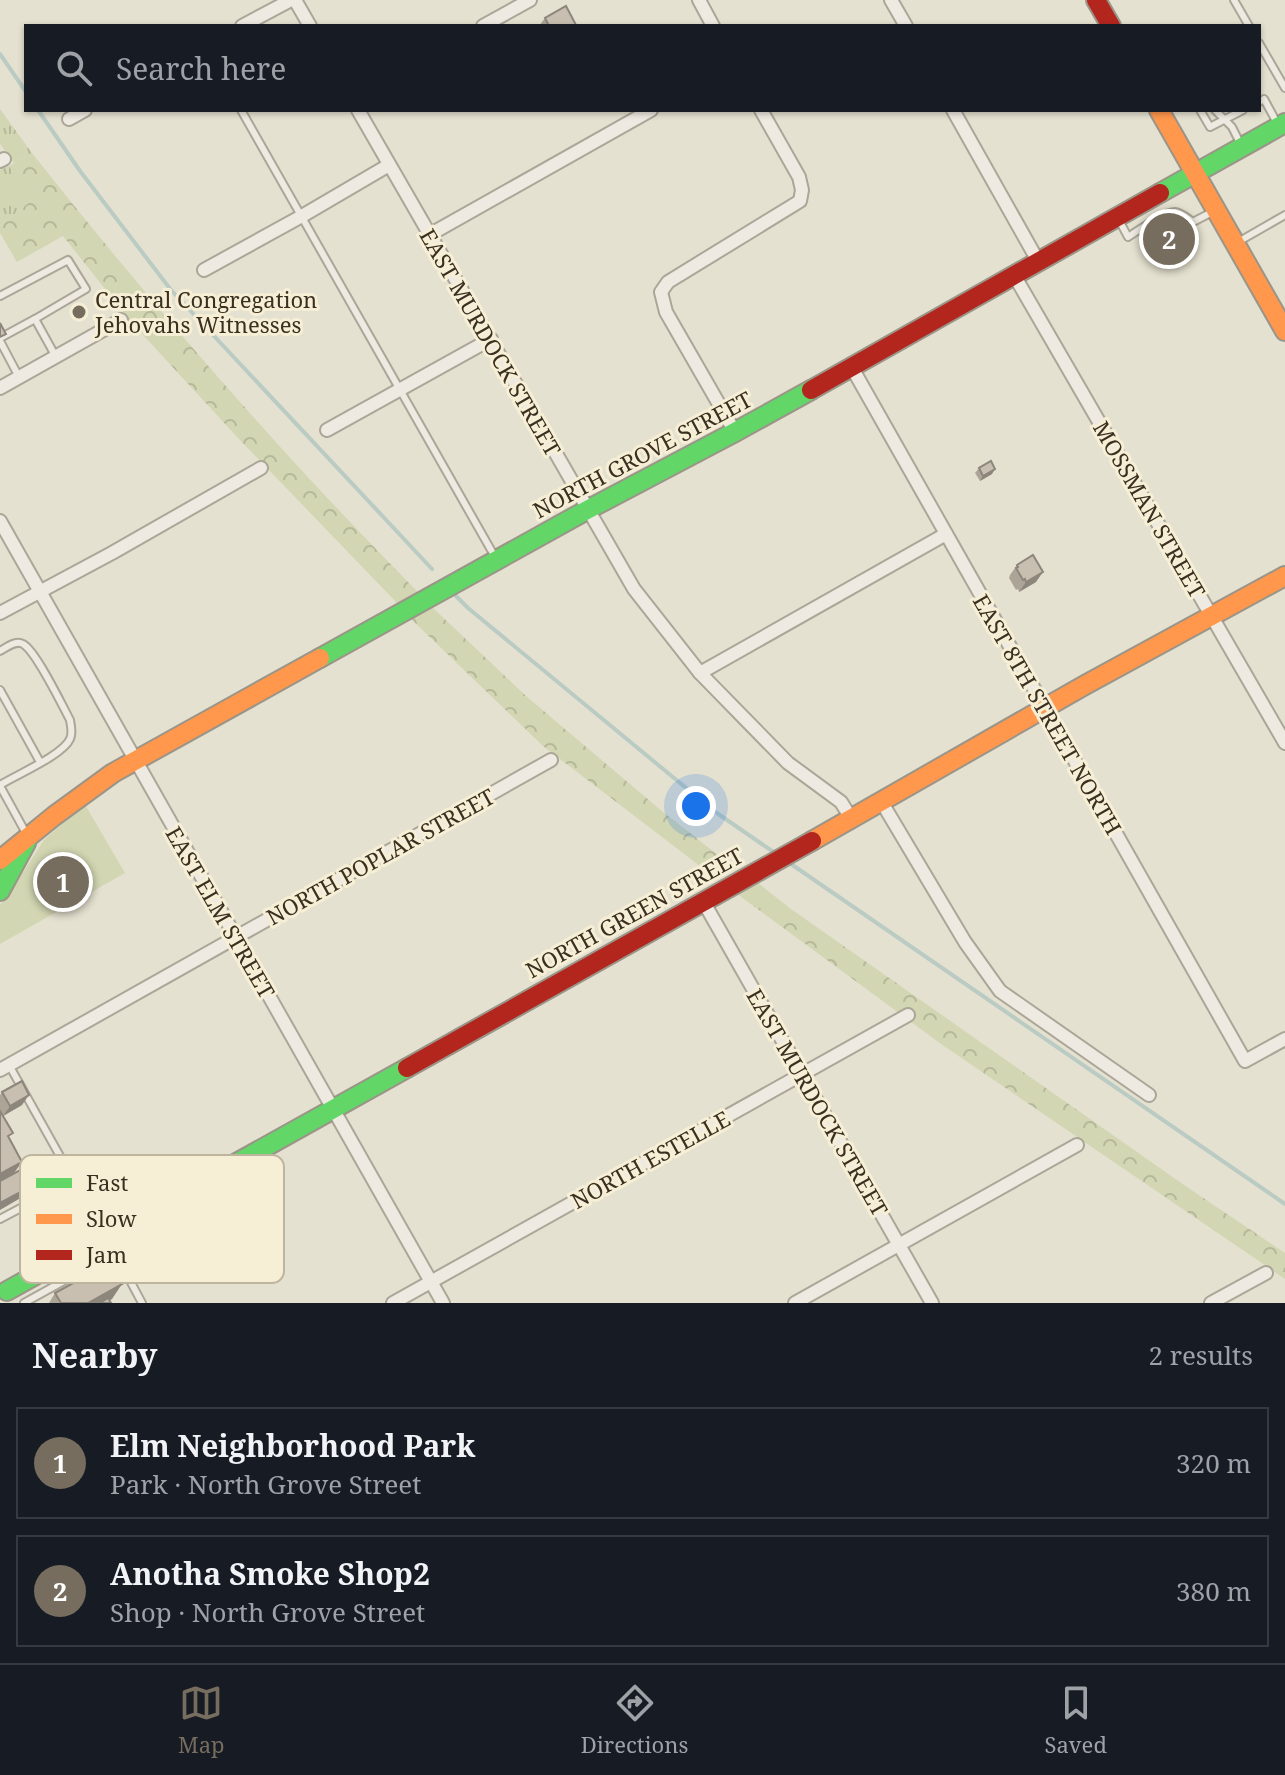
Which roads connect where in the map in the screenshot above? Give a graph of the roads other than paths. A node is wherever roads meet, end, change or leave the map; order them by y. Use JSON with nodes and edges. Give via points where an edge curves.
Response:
{"nodes":[{"id":1,"x":293,"y":0,"type":"edge"},
{"id":2,"x":530,"y":0,"type":"edge"},
{"id":3,"x":699,"y":0,"type":"edge"},
{"id":4,"x":891,"y":0,"type":"edge"},
{"id":5,"x":1234,"y":0,"type":"edge"},
{"id":6,"x":1100,"y":1,"type":"edge"},
{"id":7,"x":246,"y":24,"type":"edge"},
{"id":8,"x":309,"y":24,"type":"edge"},
{"id":9,"x":487,"y":24,"type":"edge"},
{"id":10,"x":712,"y":24,"type":"edge"},
{"id":11,"x":905,"y":24,"type":"edge"},
{"id":12,"x":1110,"y":24,"type":"edge"},
{"id":13,"x":1248,"y":24,"type":"edge"},
{"id":14,"x":1261,"y":46,"type":"edge"},
{"id":15,"x":1285,"y":88,"type":"edge"},
{"id":16,"x":1261,"y":101,"type":"edge"},
{"id":17,"x":81,"y":112,"type":"edge"},
{"id":18,"x":242,"y":112,"type":"edge"},
{"id":19,"x":359,"y":112,"type":"edge"},
{"id":20,"x":647,"y":112,"type":"edge"},
{"id":21,"x":762,"y":112,"type":"edge"},
{"id":22,"x":954,"y":112,"type":"edge"},
{"id":23,"x":1161,"y":112,"type":"edge"},
{"id":24,"x":1201,"y":112,"type":"edge"},
{"id":25,"x":1217,"y":112,"type":"edge"},
{"id":26,"x":1239,"y":112,"type":"edge"},
{"id":27,"x":69,"y":119,"type":"dead end"},
{"id":28,"x":1224,"y":120,"type":"junction"},
{"id":29,"x":1282,"y":125,"type":"edge"},
{"id":30,"x":1242,"y":147,"type":"junction"},
{"id":31,"x":389,"y":165,"type":"junction"},
{"id":32,"x":1195,"y":173,"type":"junction"},
{"id":33,"x":1216,"y":210,"type":"junction"},
{"id":34,"x":1285,"y":215,"type":"edge"},
{"id":35,"x":302,"y":216,"type":"junction"},
{"id":36,"x":1117,"y":217,"type":"junction"},
{"id":37,"x":429,"y":235,"type":"junction"},
{"id":38,"x":1235,"y":244,"type":"junction"},
{"id":39,"x":1038,"y":261,"type":"junction"},
{"id":40,"x":204,"y":270,"type":"dead end"},
{"id":41,"x":1014,"y":275,"type":"junction"},
{"id":42,"x":0,"y":296,"type":"edge"},
{"id":43,"x":35,"y":319,"type":"junction"},
{"id":44,"x":121,"y":320,"type":"dead end"},
{"id":45,"x":1285,"y":331,"type":"edge"},
{"id":46,"x":491,"y":339,"type":"junction"},
{"id":47,"x":0,"y":340,"type":"edge"},
{"id":48,"x":2,"y":351,"type":"edge"},
{"id":49,"x":56,"y":357,"type":"junction"},
{"id":50,"x":851,"y":366,"type":"junction"},
{"id":51,"x":19,"y":377,"type":"junction"},
{"id":52,"x":0,"y":388,"type":"edge"},
{"id":53,"x":400,"y":389,"type":"junction"},
{"id":54,"x":327,"y":430,"type":"dead end"},
{"id":55,"x":735,"y":432,"type":"junction"},
{"id":56,"x":261,"y":468,"type":"dead end"},
{"id":57,"x":587,"y":510,"type":"junction"},
{"id":58,"x":0,"y":521,"type":"edge"},
{"id":59,"x":946,"y":534,"type":"junction"},
{"id":60,"x":497,"y":560,"type":"junction"},
{"id":61,"x":1285,"y":576,"type":"edge"},
{"id":62,"x":40,"y":591,"type":"junction"},
{"id":63,"x":0,"y":613,"type":"edge"},
{"id":64,"x":1212,"y":616,"type":"junction"},
{"id":65,"x":0,"y":651,"type":"edge"},
{"id":66,"x":700,"y":673,"type":"junction"},
{"id":67,"x":0,"y":690,"type":"edge"},
{"id":68,"x":1045,"y":708,"type":"junction"},
{"id":69,"x":1285,"y":743,"type":"edge"},
{"id":70,"x":135,"y":760,"type":"junction"},
{"id":71,"x":551,"y":760,"type":"dead end"},
{"id":72,"x":40,"y":762,"type":"junction"},
{"id":73,"x":0,"y":785,"type":"edge"},
{"id":74,"x":881,"y":801,"type":"junction"},
{"id":75,"x":10,"y":803,"type":"junction"},
{"id":76,"x":0,"y":809,"type":"edge"},
{"id":77,"x":851,"y":818,"type":"junction"},
{"id":78,"x":28,"y":837,"type":"junction"},
{"id":79,"x":0,"y":860,"type":"edge"},
{"id":80,"x":0,"y":891,"type":"edge"},
{"id":81,"x":703,"y":901,"type":"junction"},
{"id":82,"x":235,"y":937,"type":"junction"},
{"id":83,"x":908,"y":1015,"type":"dead end"},
{"id":84,"x":1285,"y":1039,"type":"edge"},
{"id":85,"x":4,"y":1068,"type":"edge"},
{"id":86,"x":802,"y":1074,"type":"junction"},
{"id":87,"x":1149,"y":1095,"type":"dead end"},
{"id":88,"x":333,"y":1109,"type":"junction"},
{"id":89,"x":1077,"y":1145,"type":"dead end"},
{"id":90,"x":59,"y":1155,"type":"edge"},
{"id":91,"x":250,"y":1155,"type":"edge"},
{"id":92,"x":20,"y":1208,"type":"edge"},
{"id":93,"x":0,"y":1219,"type":"edge"},
{"id":94,"x":899,"y":1245,"type":"junction"},
{"id":95,"x":1266,"y":1273,"type":"dead end"},
{"id":96,"x":431,"y":1282,"type":"junction"},
{"id":97,"x":60,"y":1283,"type":"edge"},
{"id":98,"x":131,"y":1283,"type":"edge"},
{"id":99,"x":24,"y":1303,"type":"edge"},
{"id":100,"x":142,"y":1303,"type":"edge"},
{"id":101,"x":393,"y":1303,"type":"edge"},
{"id":102,"x":443,"y":1303,"type":"edge"},
{"id":103,"x":795,"y":1303,"type":"edge"},
{"id":104,"x":932,"y":1303,"type":"edge"},
{"id":105,"x":1211,"y":1303,"type":"edge"}],
"edges":[{"from":1,"to":7,"type":"street"},
{"from":1,"to":8,"type":"street"},
{"from":2,"to":9,"type":"street"},
{"from":3,"to":10,"type":"street"},
{"from":4,"to":11,"type":"street"},
{"from":5,"to":13,"type":"lane"},
{"from":6,"to":12,"type":"street"},
{"from":14,"to":15,"type":"lane"},
{"from":16,"to":29,"type":"lane"},
{"from":17,"to":27,"type":"street"},
{"from":18,"to":35,"type":"lane"},
{"from":19,"to":31,"type":"street","name":"EAST MURDOCK STREET"},
{"from":20,"to":37,"type":"street"},
{"from":21,"to":55,"type":"street","via":[[799,177],[800,201],[668,282],[661,292],[666,312]]},
{"from":22,"to":39,"type":"street"},
{"from":23,"to":32,"type":"street"},
{"from":24,"to":28,"type":"lane","via":[[1210,127]]},
{"from":25,"to":28,"type":"lane"},
{"from":26,"to":28,"type":"lane"},
{"from":28,"to":30,"type":"lane"},
{"from":29,"to":30,"type":"street","name":"NORTH GROVE STREET"},
{"from":30,"to":32,"type":"street","name":"NORTH GROVE STREET"},
{"from":31,"to":35,"type":"street"},
{"from":31,"to":37,"type":"street","name":"EAST MURDOCK STREET"},
{"from":32,"to":33,"type":"street"},
{"from":32,"to":36,"type":"street","name":"NORTH GROVE STREET"},
{"from":33,"to":36,"type":"lane","via":[[1193,222],[1180,213],[1166,214],[1128,237]]},
{"from":33,"to":38,"type":"street"},
{"from":34,"to":38,"type":"lane"},
{"from":35,"to":40,"type":"street"},
{"from":35,"to":53,"type":"lane"},
{"from":36,"to":39,"type":"street","name":"NORTH GROVE STREET"},
{"from":37,"to":46,"type":"street","name":"EAST MURDOCK STREET"},
{"from":38,"to":45,"type":"street"},
{"from":39,"to":41,"type":"street","name":"NORTH GROVE STREET"},
{"from":41,"to":50,"type":"street","name":"NORTH GROVE STREET"},
{"from":41,"to":64,"type":"street","name":"MOSSMAN STREET"},
{"from":42,"to":43,"type":"lane","via":[[68,260],[86,289]]},
{"from":43,"to":47,"type":"lane"},
{"from":43,"to":49,"type":"lane"},
{"from":44,"to":49,"type":"street"},
{"from":46,"to":53,"type":"street"},
{"from":46,"to":57,"type":"street","name":"EAST MURDOCK STREET"},
{"from":47,"to":48,"type":"lane"},
{"from":48,"to":51,"type":"lane"},
{"from":49,"to":51,"type":"street"},
{"from":50,"to":55,"type":"street","name":"NORTH GROVE STREET"},
{"from":50,"to":59,"type":"street","name":"EAST 8TH STREET NORTH"},
{"from":51,"to":52,"type":"street"},
{"from":53,"to":54,"type":"street"},
{"from":53,"to":60,"type":"lane"},
{"from":55,"to":57,"type":"street","name":"NORTH GROVE STREET"},
{"from":56,"to":62,"type":"street"},
{"from":57,"to":60,"type":"street","name":"NORTH GROVE STREET"},
{"from":57,"to":66,"type":"street","name":"EAST MURDOCK STREET","via":[[634,589]]},
{"from":58,"to":62,"type":"street","name":"EAST ELM STREET"},
{"from":59,"to":66,"type":"street"},
{"from":59,"to":68,"type":"street","name":"EAST 8TH STREET NORTH"},
{"from":60,"to":70,"type":"street","name":"NORTH GROVE STREET"},
{"from":61,"to":64,"type":"street","name":"NORTH GREEN STREET"},
{"from":62,"to":63,"type":"street"},
{"from":62,"to":70,"type":"street","name":"EAST ELM STREET"},
{"from":64,"to":68,"type":"street","name":"NORTH GREEN STREET"},
{"from":64,"to":69,"type":"street","name":"MOSSMAN STREET"},
{"from":65,"to":72,"type":"lane","via":[[23,643],[70,720],[71,738]]},
{"from":66,"to":77,"type":"street","name":"EAST MURDOCK STREET","via":[[788,763],[841,802]]},
{"from":67,"to":72,"type":"lane"},
{"from":68,"to":74,"type":"street","name":"NORTH GREEN STREET"},
{"from":68,"to":84,"type":"street","name":"EAST 8TH STREET NORTH","via":[[1245,1061]]},
{"from":70,"to":78,"type":"street","name":"NORTH GROVE STREET"},
{"from":70,"to":82,"type":"street","name":"EAST ELM STREET"},
{"from":71,"to":82,"type":"street","name":"NORTH POPLAR STREET"},
{"from":72,"to":73,"type":"lane"},
{"from":73,"to":75,"type":"lane"},
{"from":74,"to":77,"type":"street","name":"NORTH GREEN STREET"},
{"from":74,"to":87,"type":"street","via":[[1000,991]]},
{"from":75,"to":76,"type":"lane"},
{"from":75,"to":78,"type":"lane"},
{"from":77,"to":81,"type":"street","name":"NORTH GREEN STREET"},
{"from":78,"to":79,"type":"street","name":"NORTH GROVE STREET"},
{"from":78,"to":80,"type":"street","name":"NORTH GROVE STREET"},
{"from":81,"to":86,"type":"street","name":"EAST MURDOCK STREET"},
{"from":81,"to":88,"type":"street","name":"NORTH GREEN STREET"},
{"from":82,"to":85,"type":"street","name":"NORTH POPLAR STREET"},
{"from":82,"to":88,"type":"street","name":"EAST ELM STREET"},
{"from":83,"to":86,"type":"street","name":"NORTH ESTELLE"},
{"from":85,"to":90,"type":"lane"},
{"from":86,"to":94,"type":"street","name":"EAST MURDOCK STREET"},
{"from":86,"to":96,"type":"street","name":"NORTH ESTELLE"},
{"from":88,"to":91,"type":"street","name":"NORTH GREEN STREET"},
{"from":88,"to":96,"type":"street","name":"EAST ELM STREET"},
{"from":89,"to":94,"type":"street"},
{"from":92,"to":93,"type":"lane"},
{"from":94,"to":103,"type":"street"},
{"from":94,"to":104,"type":"street","name":"EAST MURDOCK STREET"},
{"from":95,"to":105,"type":"street"},
{"from":96,"to":101,"type":"street","name":"NORTH ESTELLE"},
{"from":96,"to":102,"type":"street","name":"EAST ELM STREET"},
{"from":97,"to":99,"type":"lane"},
{"from":98,"to":100,"type":"lane"}]}
